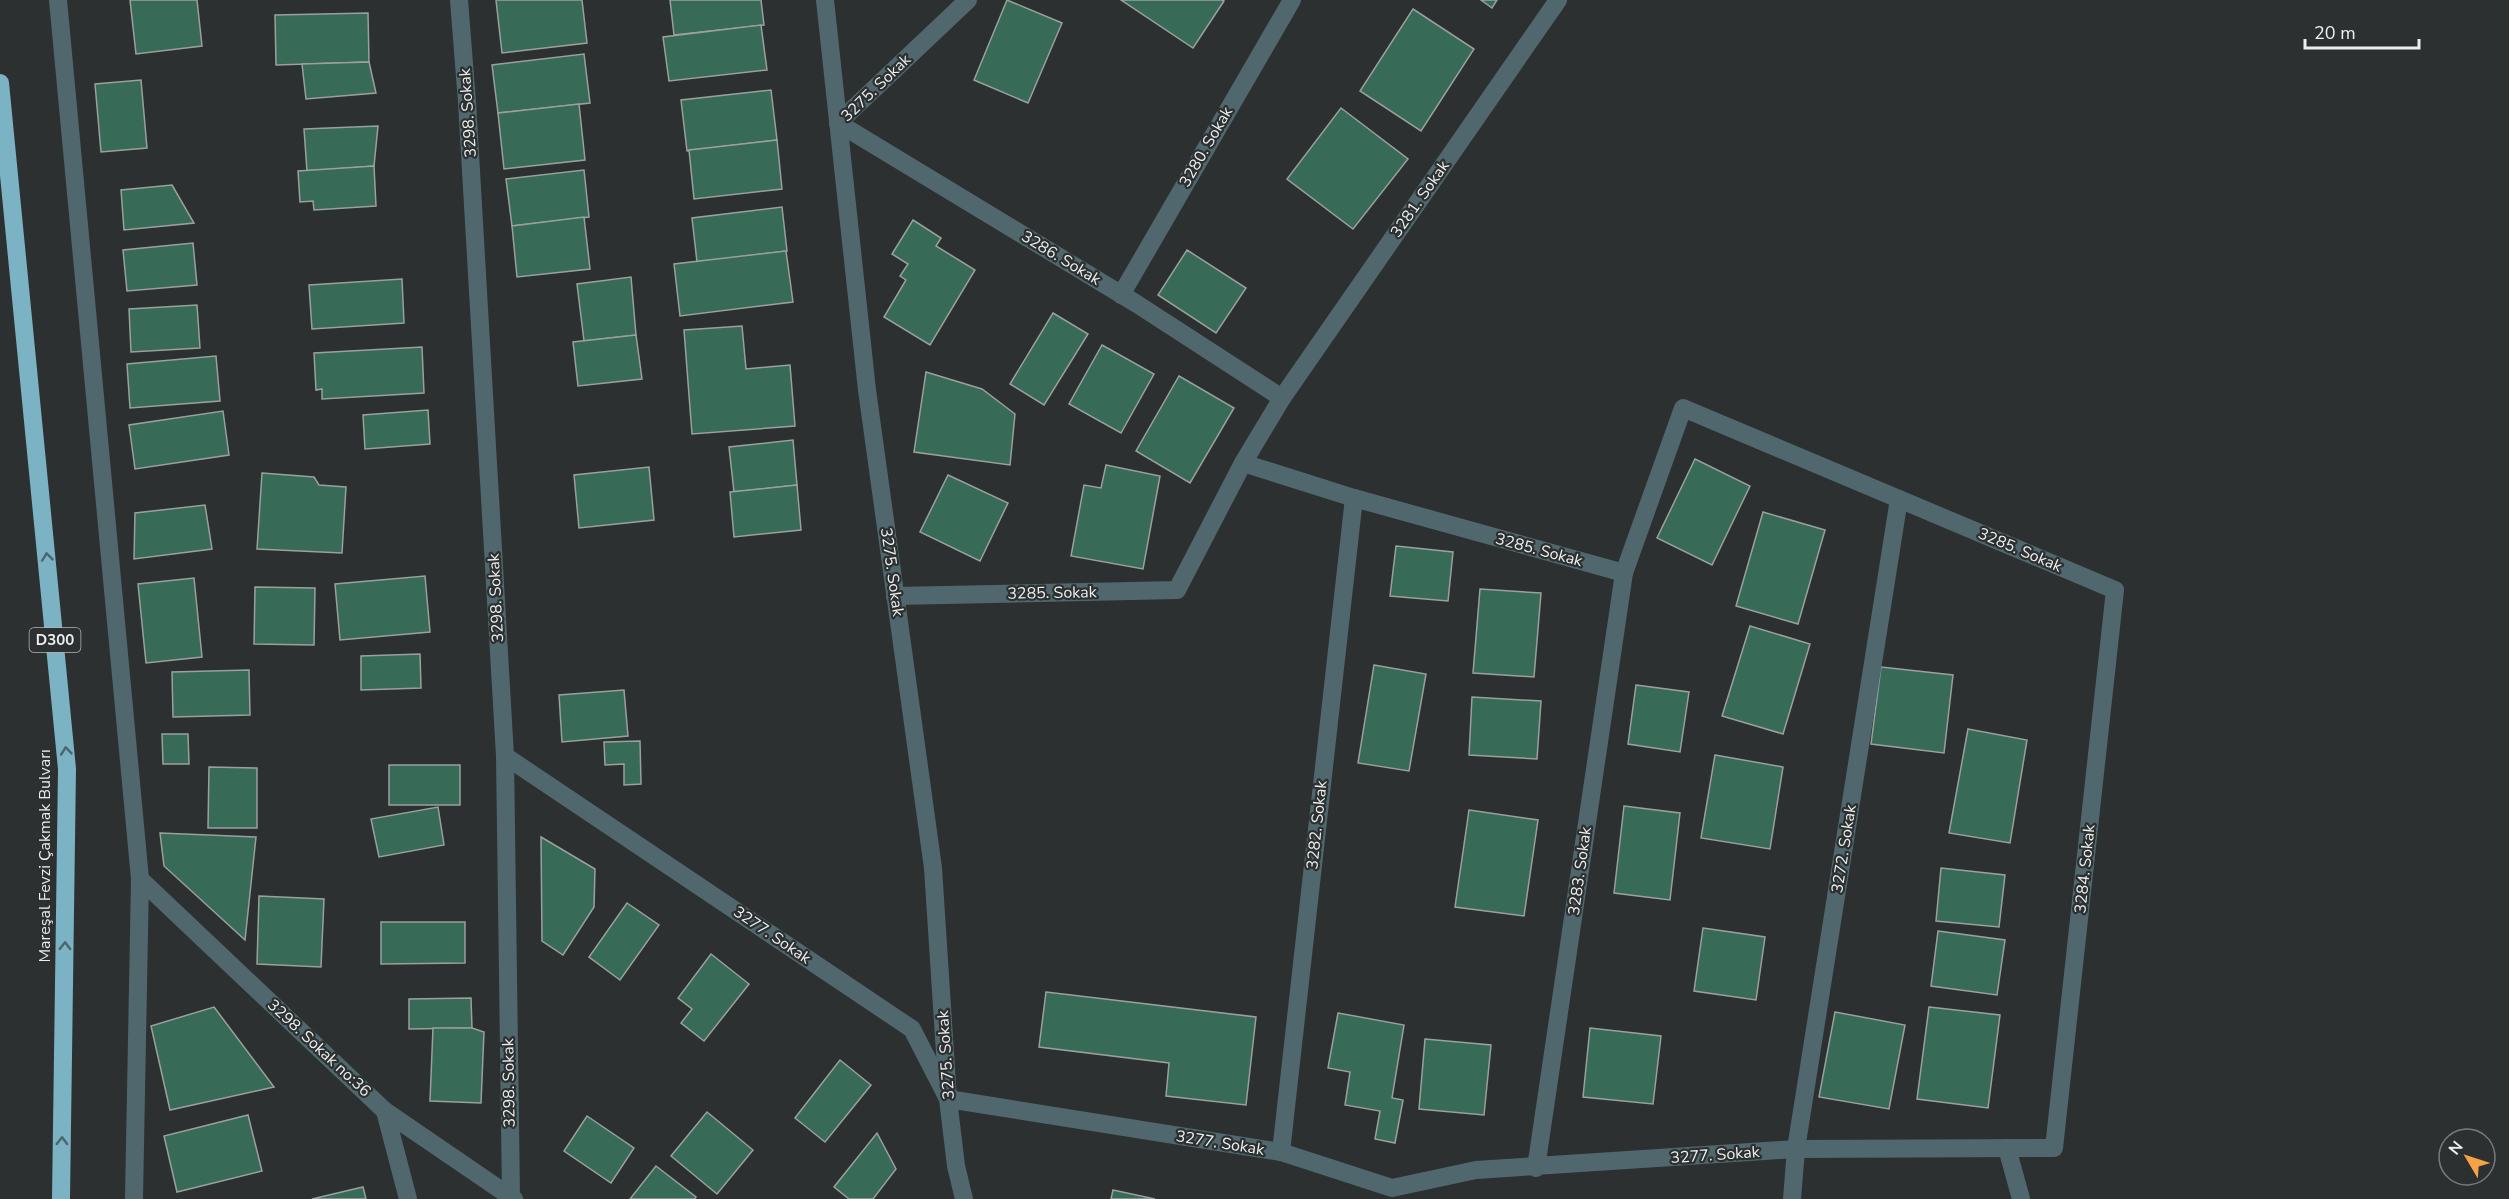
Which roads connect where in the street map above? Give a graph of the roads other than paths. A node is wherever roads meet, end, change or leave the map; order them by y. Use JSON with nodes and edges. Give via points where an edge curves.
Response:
{"nodes":[{"id":1,"x":58,"y":0,"type":"edge"},
{"id":2,"x":459,"y":0,"type":"edge"},
{"id":3,"x":825,"y":0,"type":"edge"},
{"id":4,"x":968,"y":0,"type":"edge"},
{"id":5,"x":1292,"y":0,"type":"edge"},
{"id":6,"x":1558,"y":0,"type":"edge"},
{"id":7,"x":0,"y":83,"type":"edge"},
{"id":8,"x":838,"y":123,"type":"junction"},
{"id":9,"x":1121,"y":295,"type":"junction"},
{"id":10,"x":1282,"y":398,"type":"junction"},
{"id":11,"x":1243,"y":463,"type":"junction"},
{"id":12,"x":1354,"y":498,"type":"junction"},
{"id":13,"x":1899,"y":499,"type":"junction"},
{"id":14,"x":1624,"y":573,"type":"junction"},
{"id":15,"x":2115,"y":590,"type":"joint"},
{"id":16,"x":896,"y":596,"type":"junction"},
{"id":17,"x":505,"y":756,"type":"junction"},
{"id":18,"x":140,"y":879,"type":"junction"},
{"id":19,"x":948,"y":1099,"type":"junction"},
{"id":20,"x":385,"y":1111,"type":"junction"},
{"id":21,"x":2007,"y":1148,"type":"junction"},
{"id":22,"x":2054,"y":1148,"type":"joint"},
{"id":23,"x":1796,"y":1149,"type":"junction"},
{"id":24,"x":1281,"y":1152,"type":"junction"},
{"id":25,"x":1536,"y":1168,"type":"junction"},
{"id":26,"x":1388,"y":1193,"type":"edge"},
{"id":27,"x":512,"y":1198,"type":"edge"},
{"id":28,"x":62,"y":1199,"type":"edge"},
{"id":29,"x":134,"y":1199,"type":"edge"},
{"id":30,"x":408,"y":1199,"type":"edge"},
{"id":31,"x":964,"y":1199,"type":"edge"},
{"id":32,"x":1792,"y":1199,"type":"edge"},
{"id":33,"x":2021,"y":1199,"type":"edge"}],
"edges":[{"from":1,"to":18,"type":"street"},
{"from":2,"to":17,"type":"street","name":"3298. Sokak"},
{"from":3,"to":8,"type":"street"},
{"from":4,"to":8,"type":"street","name":"3275. Sokak"},
{"from":5,"to":9,"type":"street","name":"3280. Sokak"},
{"from":6,"to":10,"type":"street","name":"3281. Sokak"},
{"from":28,"to":7,"type":"highway","name":"Mareşal Fevzi Çakmak Bulvarı","number":"D300","one_way":true,"via":[[68,768]]},
{"from":8,"to":9,"type":"street","name":"3286. Sokak"},
{"from":8,"to":16,"type":"street","name":"3275. Sokak","via":[[867,390]]},
{"from":9,"to":10,"type":"street","name":"3286. Sokak"},
{"from":10,"to":11,"type":"street","name":"3281. Sokak"},
{"from":11,"to":12,"type":"street","name":"3285. Sokak"},
{"from":11,"to":16,"type":"street","name":"3285. Sokak","via":[[1177,590]]},
{"from":12,"to":14,"type":"street","name":"3285. Sokak"},
{"from":12,"to":24,"type":"street","name":"3282. Sokak"},
{"from":13,"to":14,"type":"street","name":"3285. Sokak","via":[[1683,408]]},
{"from":13,"to":15,"type":"street","name":"3285. Sokak"},
{"from":13,"to":23,"type":"street","name":"3272. Sokak"},
{"from":14,"to":25,"type":"street","name":"3283. Sokak"},
{"from":15,"to":22,"type":"street","name":"3284. Sokak"},
{"from":16,"to":19,"type":"street","name":"3275. Sokak","via":[[933,868]]},
{"from":17,"to":19,"type":"street","name":"3277. Sokak","via":[[912,1029]]},
{"from":17,"to":27,"type":"street","name":"3298. Sokak"},
{"from":18,"to":20,"type":"street","name":"3298. Sokak no:36"},
{"from":18,"to":29,"type":"street"},
{"from":19,"to":24,"type":"street","name":"3277. Sokak"},
{"from":19,"to":31,"type":"street","name":"3275. Sokak"},
{"from":20,"to":27,"type":"street","name":"3298. Sokak no:36"},
{"from":20,"to":30,"type":"street"},
{"from":21,"to":22,"type":"street","name":"3277. Sokak"},
{"from":21,"to":23,"type":"street","name":"3277. Sokak"},
{"from":21,"to":33,"type":"street"},
{"from":23,"to":25,"type":"street","name":"3277. Sokak"},
{"from":23,"to":32,"type":"street","name":"3272. Sokak"},
{"from":24,"to":26,"type":"street","name":"3277. Sokak"},
{"from":25,"to":26,"type":"street","name":"3277. Sokak","via":[[1476,1170]]}]}
